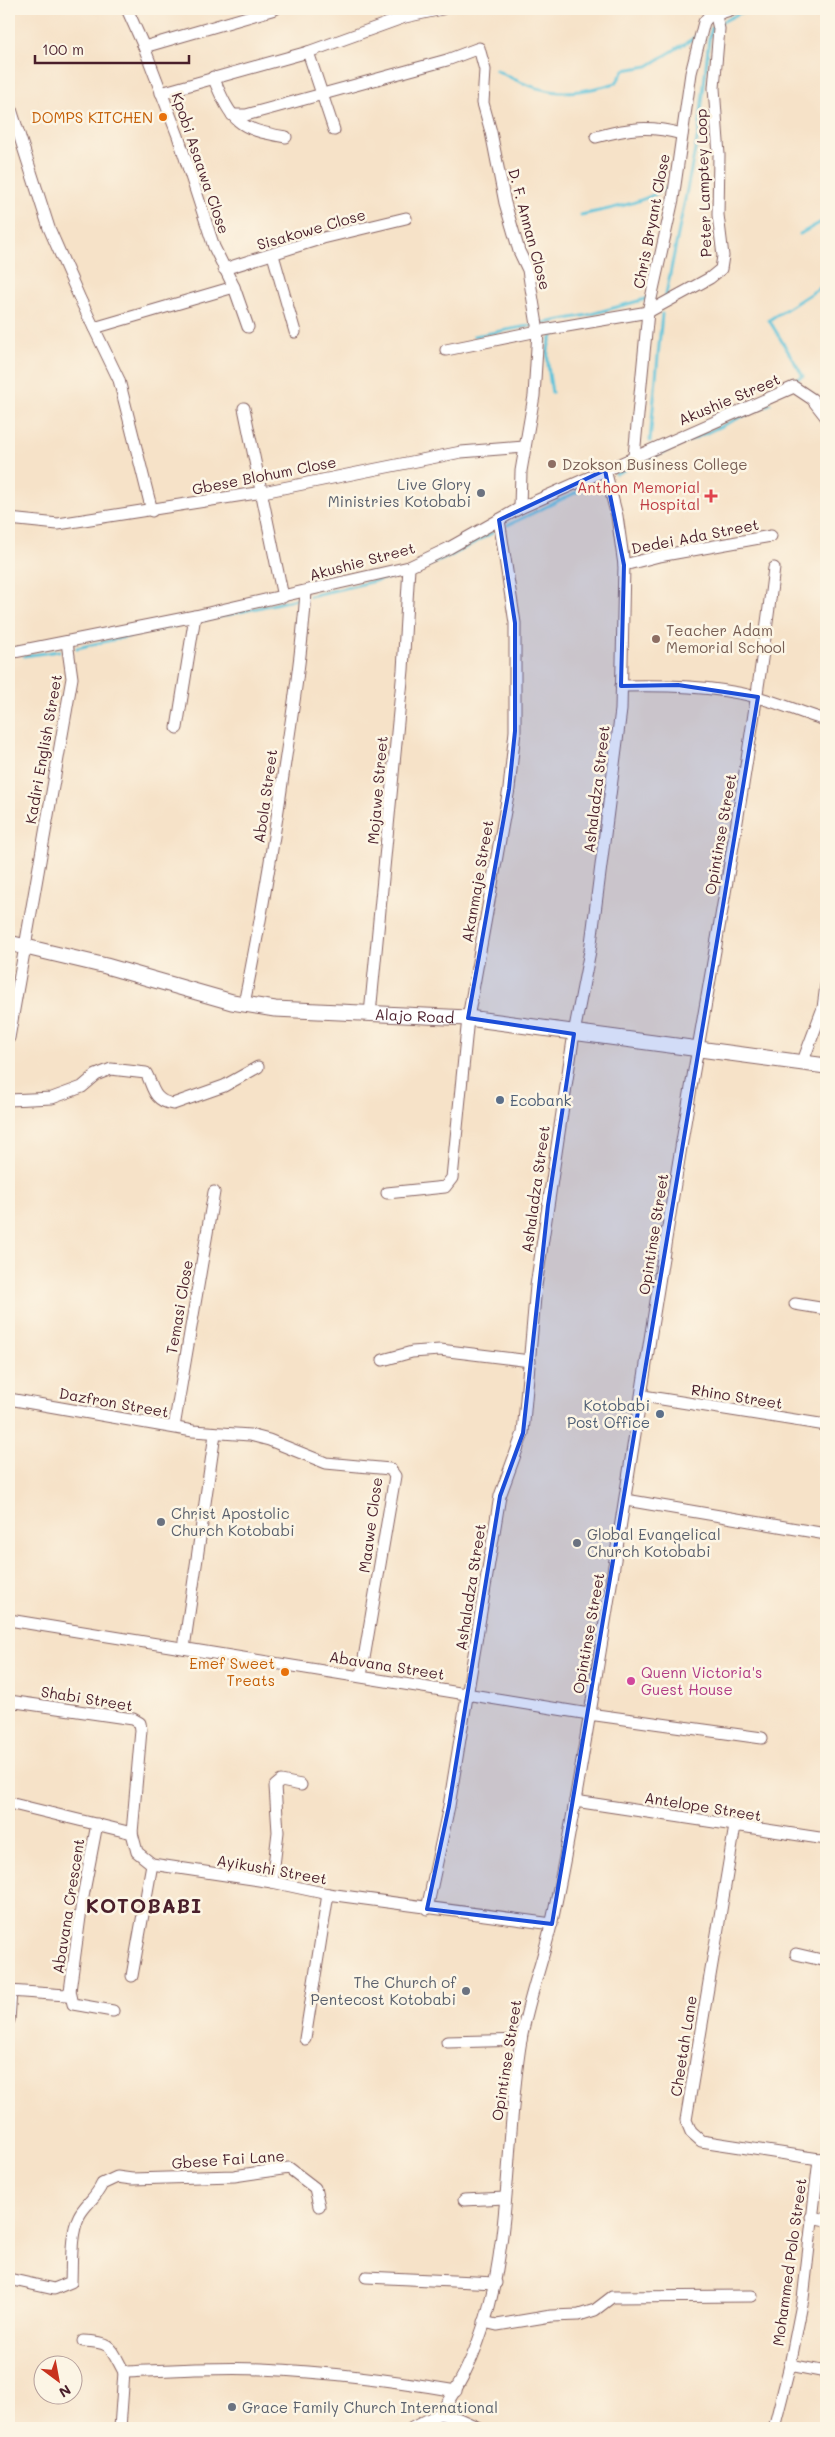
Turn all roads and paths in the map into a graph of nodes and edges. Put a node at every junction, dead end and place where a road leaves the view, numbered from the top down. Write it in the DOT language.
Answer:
graph roads {
  1 [pos="127,9"];
  2 [pos="275,9"];
  3 [pos="442,9"];
  4 [pos="731,9"];
  5 [pos="716,16"];
  6 [pos="144,47"];
  7 [pos="308,52"];
  8 [pos="213,77"];
  9 [pos="161,93"];
  10 [pos="322,93"];
  11 [pos="9,103"];
  12 [pos="232,115"];
  13 [pos="334,130"];
  14 [pos="682,134"];
  15 [pos="286,137"];
  16 [pos="596,137"];
  17 [pos="406,218"];
  18 [pos="273,255"];
  19 [pos="224,269"];
  20 [pos="234,287"];
  21 [pos="648,312"];
  22 [pos="248,326"];
  23 [pos="94,328"];
  24 [pos="538,331"];
  25 [pos="295,332"];
  26 [pos="446,350"];
  27 [pos="244,408"];
  28 [pos="826,417"];
  29 [pos="524,447"];
  30 [pos="634,456"];
  31 [pos="605,470"];
  32 [pos="263,492"];
  33 [pos="520,508"];
  34 [pos="152,510"];
  35 [pos="9,519"];
  36 [pos="499,520"];
  37 [pos="772,536"];
  38 [pos="624,565"];
  39 [pos="408,567"];
  40 [pos="774,568"];
  41 [pos="306,592"];
  42 [pos="283,597"];
  43 [pos="195,616"];
  44 [pos="68,642"];
  45 [pos="9,653"];
  46 [pos="621,686"];
  47 [pos="758,697"];
  48 [pos="826,720"];
  49 [pos="177,728"];
  50 [pos="16,944"];
  51 [pos="826,985"];
  52 [pos="244,1004"];
  53 [pos="825,1008"];
  54 [pos="370,1014"];
  55 [pos="468,1018"];
  56 [pos="574,1033"];
  57 [pos="9,1038"];
  58 [pos="700,1048"];
  59 [pos="803,1061"];
  60 [pos="826,1066"];
  61 [pos="258,1067"];
  62 [pos="9,1100"];
  63 [pos="214,1192"];
  64 [pos="387,1193"];
  65 [pos="795,1304"];
  66 [pos="826,1309"];
  67 [pos="382,1360"];
  68 [pos="530,1360"];
  69 [pos="643,1396"];
  70 [pos="9,1399"];
  71 [pos="826,1425"];
  72 [pos="174,1427"];
  73 [pos="215,1434"];
  74 [pos="626,1500"];
  75 [pos="826,1534"];
  76 [pos="9,1620"];
  77 [pos="184,1648"];
  78 [pos="361,1676"];
  79 [pos="468,1694"];
  80 [pos="9,1701"];
  81 [pos="589,1714"];
  82 [pos="762,1738"];
  83 [pos="301,1785"];
  84 [pos="575,1801"];
  85 [pos="9,1803"];
  86 [pos="97,1824"];
  87 [pos="735,1826"];
  88 [pos="132,1833"];
  89 [pos="826,1839"];
  90 [pos="152,1864"];
  91 [pos="272,1882"];
  92 [pos="328,1894"];
  93 [pos="427,1909"];
  94 [pos="552,1924"];
  95 [pos="796,1954"];
  96 [pos="826,1961"];
  97 [pos="132,1976"];
  98 [pos="10,1991"];
  99 [pos="70,1991"];
  100 [pos="113,2010"];
  101 [pos="9,2020"];
  102 [pos="305,2039"];
  103 [pos="521,2040"];
  104 [pos="447,2042"];
  105 [pos="823,2158"];
  106 [pos="505,2198"];
  107 [pos="464,2200"];
  108 [pos="319,2206"];
  109 [pos="811,2218"];
  110 [pos="826,2220"];
  111 [pos="366,2277"];
  112 [pos="9,2279"];
  113 [pos="496,2283"];
  114 [pos="752,2296"];
  115 [pos="484,2322"];
  116 [pos="83,2341"];
  117 [pos="790,2365"];
  118 [pos="124,2372"];
  119 [pos="826,2372"];
  120 [pos="456,2391"];
  121 [pos="439,2414"];
  122 [pos="120,2428"];
  123 [pos="412,2428"];
  124 [pos="479,2428"];
  125 [pos="774,2428"];
  1 -- 6 [label="street, Kpobi Asaawa Close"];
  2 -- 6 [label="street"];
  3 -- 7 [label="street"];
  4 -- 5 [label="street, Chris Bryant Close"];
  5 -- 14 [label="street, Chris Bryant Close"];
  5 -- 21 [label="street, Peter Lamptey Loop"];
  6 -- 9 [label="street, Kpobi Asaawa Close"];
  7 -- 8 [label="street"];
  7 -- 10 [label="street"];
  8 -- 9 [label="street"];
  8 -- 12 [label="street"];
  9 -- 19 [label="street, Kpobi Asaawa Close"];
  10 -- 12 [label="street"];
  10 -- 13 [label="street"];
  10 -- 24 [label="street, D. F. Annan Close"];
  11 -- 23 [label="street"];
  12 -- 15 [label="street"];
  14 -- 16 [label="street"];
  14 -- 21 [label="street, Chris Bryant Close"];
  17 -- 18 [label="street, Sisakowe Close"];
  18 -- 19 [label="street, Sisakowe Close"];
  18 -- 25 [label="street"];
  19 -- 20 [label="street, Kpobi Asaawa Close"];
  20 -- 22 [label="street, Kpobi Asaawa Close"];
  20 -- 23 [label="street"];
  21 -- 24 [label="street, Peter Lamptey Loop"];
  21 -- 30 [label="street, Chris Bryant Close"];
  23 -- 34 [label="street"];
  24 -- 26 [label="street, Peter Lamptey Loop"];
  24 -- 29 [label="street, D. F. Annan Close"];
  27 -- 32 [label="street"];
  28 -- 30 [label="street, Akushie Street"];
  29 -- 32 [label="street, Gbese Blohum Close"];
  29 -- 33 [label="street, D. F. Annan Close"];
  30 -- 31 [label="street, Akushie Street"];
  31 -- 33 [label="street, Akushie Street"];
  31 -- 38 [label="street, Ashaladza Street"];
  32 -- 34 [label="street, Gbese Blohum Close"];
  32 -- 42 [label="street"];
  33 -- 36 [label="street, Akushie Street"];
  34 -- 35 [label="street, Gbese Blohum Close"];
  36 -- 39 [label="street, Akushie Street"];
  36 -- 55 [label="street, Akanmaje Street"];
  37 -- 38 [label="street, Dedei Ada Street"];
  38 -- 46 [label="street, Ashaladza Street"];
  39 -- 41 [label="street, Akushie Street"];
  39 -- 54 [label="street, Mojawe Street"];
  40 -- 47 [label="street"];
  41 -- 42 [label="street, Akushie Street"];
  41 -- 52 [label="street, Abola Street"];
  42 -- 43 [label="street, Akushie Street"];
  43 -- 44 [label="street, Akushie Street"];
  43 -- 49 [label="street"];
  44 -- 45 [label="street, Akushie Street"];
  44 -- 50 [label="street, Kadiri English Street"];
  46 -- 47 [label="street"];
  46 -- 56 [label="street, Ashaladza Street"];
  47 -- 48 [label="street"];
  47 -- 58 [label="street, Opintinse Street"];
  50 -- 52 [label="street, Alajo Road"];
  50 -- 57 [label="street, Kadiri English Street"];
  51 -- 53 [label="street"];
  52 -- 54 [label="street, Alajo Road"];
  53 -- 59 [label="street"];
  54 -- 55 [label="street, Alajo Road"];
  55 -- 56 [label="street, Alajo Road"];
  55 -- 64 [label="street, Akanmaje Street"];
  56 -- 58 [label="street, Alajo Road"];
  56 -- 68 [label="street, Ashaladza Street"];
  58 -- 59 [label="street, Alajo Road"];
  58 -- 69 [label="street, Opintinse Street"];
  59 -- 60 [label="street, Alajo Road"];
  61 -- 62 [label="street"];
  63 -- 72 [label="street, Temasi Close"];
  65 -- 66 [label="street"];
  67 -- 68 [label="street"];
  68 -- 79 [label="street, Ashaladza Street"];
  69 -- 71 [label="street, Rhino Street"];
  69 -- 74 [label="street, Opintinse Street"];
  70 -- 72 [label="street, Dazfron Street"];
  72 -- 73 [label="street, Dazfron Street"];
  73 -- 77 [label="street"];
  73 -- 78 [label="street, Maawe Close"];
  74 -- 75 [label="street"];
  74 -- 81 [label="street, Opintinse Street"];
  76 -- 77 [label="street, Abavana Street"];
  77 -- 78 [label="street, Abavana Street"];
  78 -- 79 [label="street, Abavana Street"];
  79 -- 81 [label="street, Abavana Street"];
  79 -- 93 [label="street, Ashaladza Street"];
  80 -- 88 [label="street, Shabi Street"];
  81 -- 82 [label="street, Abavana Street"];
  81 -- 84 [label="street, Opintinse Street"];
  83 -- 91 [label="street"];
  84 -- 87 [label="street, Antelope Street"];
  84 -- 94 [label="street, Opintinse Street"];
  85 -- 86 [label="street"];
  86 -- 88 [label="street"];
  86 -- 99 [label="street, Abavana Crescent"];
  87 -- 89 [label="street, Antelope Street"];
  87 -- 105 [label="street, Cheetah Lane"];
  88 -- 90 [label="street"];
  90 -- 91 [label="street, Ayikushi Street"];
  90 -- 97 [label="street"];
  91 -- 92 [label="street, Ayikushi Street"];
  92 -- 93 [label="street, Ayikushi Street"];
  92 -- 102 [label="street"];
  93 -- 94 [label="street, Ayikushi Street"];
  94 -- 103 [label="street, Opintinse Street"];
  95 -- 96 [label="street"];
  98 -- 99 [label="street, Abavana Crescent"];
  98 -- 101 [label="street"];
  99 -- 100 [label="street"];
  103 -- 104 [label="street"];
  103 -- 106 [label="street, Opintinse Street"];
  105 -- 109 [label="street, Mohammed Polo Street"];
  106 -- 107 [label="street"];
  106 -- 113 [label="street, Opintinse Street"];
  108 -- 112 [label="street, Gbese Fai Lane"];
  109 -- 110 [label="street"];
  109 -- 117 [label="street, Mohammed Polo Street"];
  111 -- 113 [label="street"];
  113 -- 115 [label="street, Opintinse Street"];
  114 -- 115 [label="street"];
  115 -- 120 [label="street, Opintinse Street"];
  116 -- 118 [label="street"];
  117 -- 119 [label="street"];
  117 -- 125 [label="street, Mohammed Polo Street"];
  118 -- 120 [label="street"];
  118 -- 122 [label="street"];
  120 -- 121 [label="street, Opintinse Street"];
  121 -- 123 [label="street"];
  121 -- 124 [label="street"];
}
